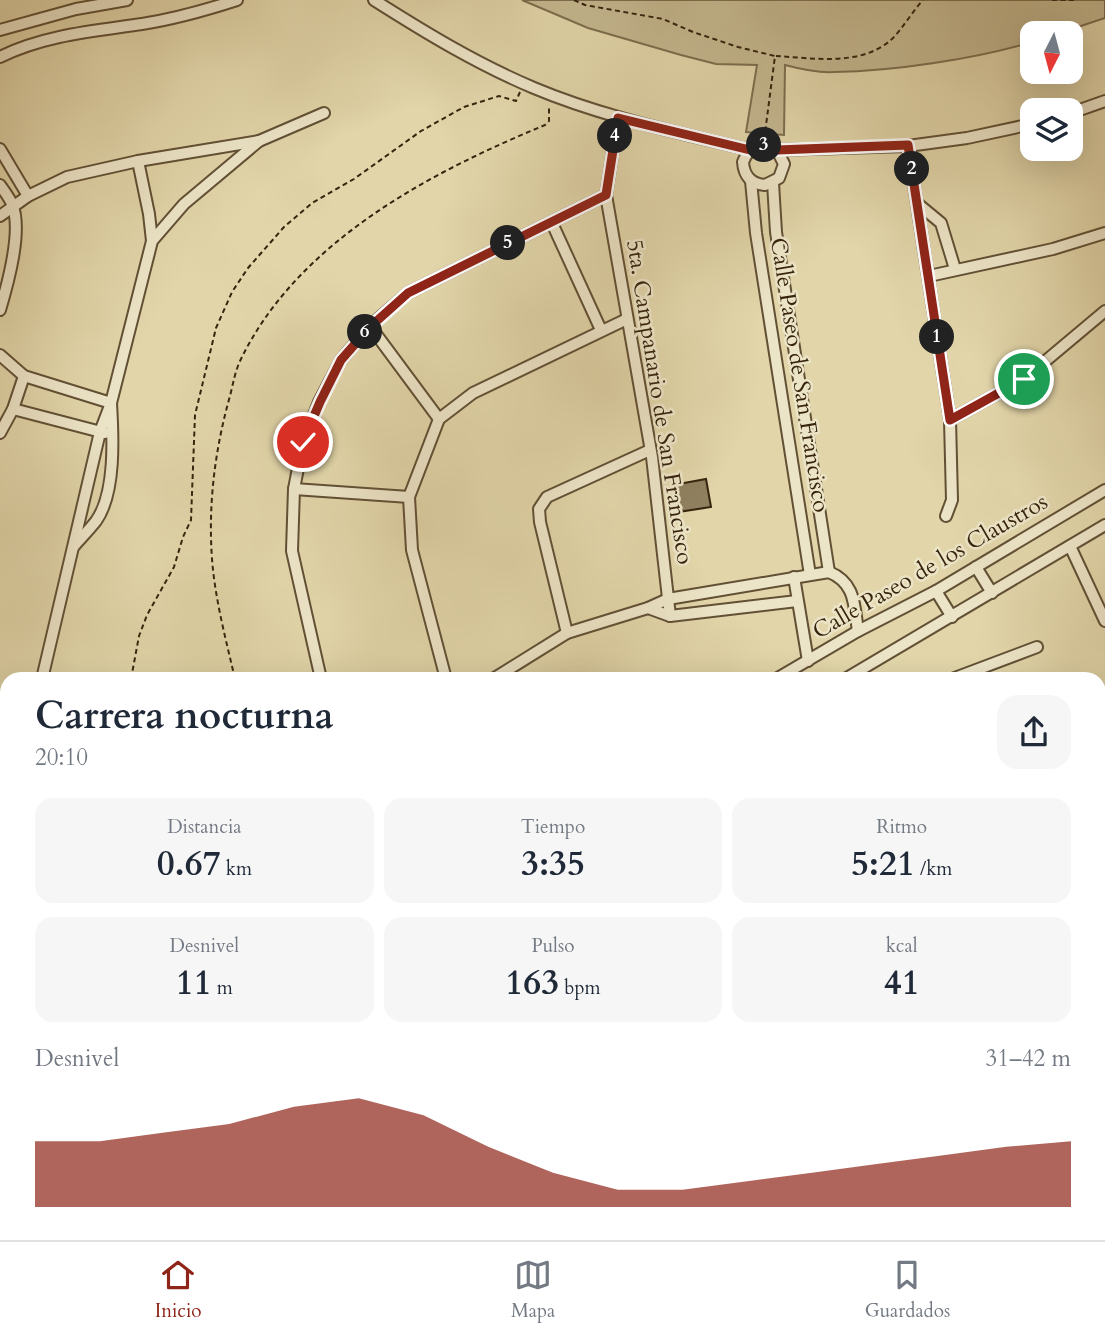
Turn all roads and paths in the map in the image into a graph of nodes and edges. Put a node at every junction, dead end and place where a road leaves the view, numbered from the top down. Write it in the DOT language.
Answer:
graph roads {
  1 [pos="127,0"];
  2 [pos="237,0"];
  3 [pos="374,0"];
  4 [pos="574,0"];
  5 [pos="923,0"];
  6 [pos="1052,0"];
  7 [pos="1075,0"];
  8 [pos="0,30"];
  9 [pos="775,56"];
  10 [pos="0,57"];
  11 [pos="520,92"];
  12 [pos="542,101"];
  13 [pos="1105,101"];
  14 [pos="1083,109"];
  15 [pos="324,113"];
  16 [pos="618,118"];
  17 [pos="1020,127"];
  18 [pos="259,141"];
  19 [pos="764,145"];
  20 [pos="908,145"];
  21 [pos="0,149"];
  22 [pos="750,150"];
  23 [pos="777,150"];
  24 [pos="138,161"];
  25 [pos="751,181"];
  26 [pos="773,183"];
  27 [pos="0,185"];
  28 [pos="606,195"];
  29 [pos="28,196"];
  30 [pos="918,204"];
  31 [pos="13,206"];
  32 [pos="0,216"];
  33 [pos="552,223"];
  34 [pos="1105,233"];
  35 [pos="152,241"];
  36 [pos="955,269"];
  37 [pos="929,276"];
  38 [pos="0,310"];
  39 [pos="1105,311"];
  40 [pos="628,319"];
  41 [pos="370,327"];
  42 [pos="601,330"];
  43 [pos="0,355"];
  44 [pos="24,376"];
  45 [pos="800,383"];
  46 [pos="780,385"];
  47 [pos="111,402"];
  48 [pos="13,408"];
  49 [pos="439,419"];
  50 [pos="950,420"];
  51 [pos="100,432"];
  52 [pos="0,433"];
  53 [pos="113,434"];
  54 [pos="650,450"];
  55 [pos="294,489"];
  56 [pos="1105,490"];
  57 [pos="410,497"];
  58 [pos="946,516"];
  59 [pos="1105,525"];
  60 [pos="1070,547"];
  61 [pos="72,548"];
  62 [pos="976,567"];
  63 [pos="829,572"];
  64 [pos="810,575"];
  65 [pos="794,578"];
  66 [pos="936,592"];
  67 [pos="992,593"];
  68 [pos="668,600"];
  69 [pos="797,601"];
  70 [pos="648,608"];
  71 [pos="670,616"];
  72 [pos="952,617"];
  73 [pos="1105,620"];
  74 [pos="858,631"];
  75 [pos="568,633"];
  76 [pos="1037,647"];
  77 [pos="808,661"];
  78 [pos="44,672"];
  79 [pos="133,672"];
  80 [pos="234,672"];
  81 [pos="319,672"];
  82 [pos="444,672"];
  83 [pos="504,672"];
  84 [pos="788,672"];
  85 [pos="857,672"];
  86 [pos="971,672"];
  1 -- 8 [label="street"];
  2 -- 10 [label="street"];
  3 -- 16 [label="street"];
  4 -- 9 [label="path"];
  5 -- 9 [label="path"];
  6 -- 7 [label="path"];
  9 -- 19 [label="path"];
  11 -- 79 [label="path"];
  12 -- 80 [label="path"];
  13 -- 14 [label="street"];
  15 -- 18 [label="street"];
  16 -- 22 [label="street"];
  16 -- 28 [label="street, 5ta. Campanario de San Francisco"];
  17 -- 20 [label="street"];
  18 -- 24 [label="street"];
  18 -- 35 [label="street"];
  19 -- 22 [label="street"];
  19 -- 23 [label="street"];
  20 -- 23 [label="street"];
  20 -- 30 [label="street"];
  21 -- 29 [label="street"];
  22 -- 25 [label="street"];
  23 -- 26 [label="street"];
  24 -- 29 [label="street"];
  24 -- 35 [label="street"];
  25 -- 26 [label="street"];
  25 -- 46 [label="street, Calle Paseo de San Francisco"];
  26 -- 45 [label="street, Calle Paseo de San Francisco"];
  27 -- 31 [label="street"];
  28 -- 33 [label="street"];
  28 -- 40 [label="street, 5ta. Campanario de San Francisco"];
  29 -- 31 [label="street"];
  30 -- 36 [label="street"];
  30 -- 37 [label="street"];
  31 -- 32 [label="street"];
  31 -- 38 [label="street"];
  33 -- 41 [label="street"];
  33 -- 42 [label="street"];
  34 -- 36 [label="street"];
  35 -- 47 [label="street"];
  36 -- 37 [label="street"];
  37 -- 50 [label="street"];
  39 -- 50 [label="street"];
  40 -- 42 [label="street"];
  40 -- 54 [label="street, 5ta. Campanario de San Francisco"];
  41 -- 49 [label="street"];
  41 -- 55 [label="street"];
  42 -- 49 [label="street"];
  43 -- 44 [label="street"];
  44 -- 47 [label="street"];
  44 -- 48 [label="street"];
  45 -- 46 [label="street"];
  45 -- 63 [label="street, Calle Paseo de San Francisco"];
  46 -- 64 [label="street, Calle Paseo de San Francisco"];
  47 -- 51 [label="street"];
  47 -- 53 [label="street"];
  48 -- 51 [label="street"];
  48 -- 52 [label="street"];
  49 -- 57 [label="street"];
  50 -- 58 [label="street"];
  51 -- 53 [label="street"];
  51 -- 61 [label="street"];
  53 -- 61 [label="street"];
  54 -- 68 [label="street, 5ta. Campanario de San Francisco"];
  54 -- 75 [label="street"];
  55 -- 57 [label="street"];
  55 -- 81 [label="street"];
  56 -- 62 [label="street, Calle Paseo de los Claustros"];
  57 -- 82 [label="street"];
  59 -- 60 [label="street"];
  60 -- 67 [label="street"];
  60 -- 73 [label="street"];
  61 -- 78 [label="street"];
  62 -- 66 [label="street, Calle Paseo de los Claustros"];
  62 -- 67 [label="street"];
  63 -- 64 [label="street"];
  63 -- 74 [label="street"];
  64 -- 65 [label="street"];
  65 -- 68 [label="street"];
  65 -- 69 [label="street"];
  66 -- 72 [label="street"];
  66 -- 74 [label="street, Calle Paseo de los Claustros"];
  67 -- 72 [label="street"];
  68 -- 70 [label="street"];
  68 -- 71 [label="street, 5ta. Campanario de San Francisco"];
  69 -- 71 [label="street"];
  69 -- 77 [label="street"];
  70 -- 71 [label="street"];
  70 -- 75 [label="street"];
  72 -- 85 [label="street"];
  74 -- 77 [label="street, Calle Paseo de los Claustros"];
  75 -- 83 [label="street"];
  76 -- 86 [label="street"];
  77 -- 84 [label="street, Calle Paseo de los Claustros"];
}
